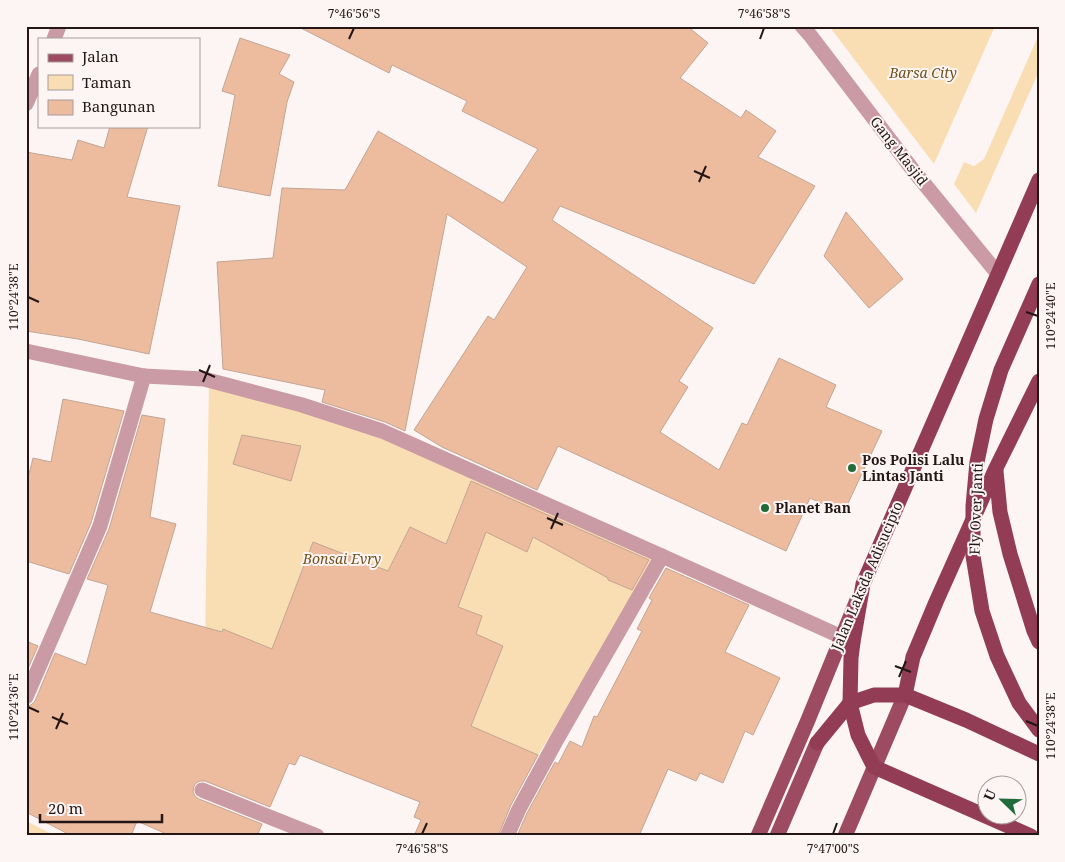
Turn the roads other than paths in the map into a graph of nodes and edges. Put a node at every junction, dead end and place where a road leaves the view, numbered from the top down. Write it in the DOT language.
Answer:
graph roads {
  1 [pos="59,26"];
  2 [pos="802,26"];
  3 [pos="54,38"];
  4 [pos="38,76"];
  5 [pos="26,104"];
  6 [pos="1039,180"];
  7 [pos="998,274"];
  8 [pos="1039,284"];
  9 [pos="26,351"];
  10 [pos="144,376"];
  11 [pos="1039,381"];
  12 [pos="995,470"];
  13 [pos="662,556"];
  14 [pos="847,640"];
  15 [pos="1039,642"];
  16 [pos="905,695"];
  17 [pos="26,697"];
  18 [pos="850,703"];
  19 [pos="1039,730"];
  20 [pos="817,743"];
  21 [pos="1039,754"];
  22 [pos="874,767"];
  23 [pos="202,790"];
  24 [pos="317,836"];
  25 [pos="507,836"];
  26 [pos="758,836"];
  27 [pos="777,836"];
  28 [pos="845,836"];
  29 [pos="1031,836"];
  1 -- 3 [label="street"];
  2 -- 7 [label="street, Gang Masjid"];
  4 -- 5 [label="street"];
  6 -- 7 [label="highway, Jalan Laksda Adisucipto"];
  7 -- 14 [label="highway, Jalan Laksda Adisucipto"];
  8 -- 19 [label="highway, Fly Over Janti, bridge"];
  9 -- 10 [label="street"];
  10 -- 13 [label="street"];
  10 -- 17 [label="street"];
  11 -- 12 [label="highway"];
  12 -- 15 [label="highway"];
  12 -- 16 [label="highway"];
  13 -- 14 [label="street"];
  13 -- 25 [label="street"];
  14 -- 18 [label="highway, Jalan Laksda Adisucipto"];
  14 -- 26 [label="main road, Jalan Laksda Adisucipto"];
  16 -- 18 [label="highway"];
  16 -- 21 [label="highway"];
  16 -- 22 [label="main road"];
  18 -- 20 [label="highway"];
  18 -- 22 [label="highway, Jalan Laksda Adisucipto"];
  20 -- 27 [label="main road"];
  22 -- 28 [label="main road"];
  22 -- 29 [label="highway"];
  23 -- 24 [label="street"];
}
